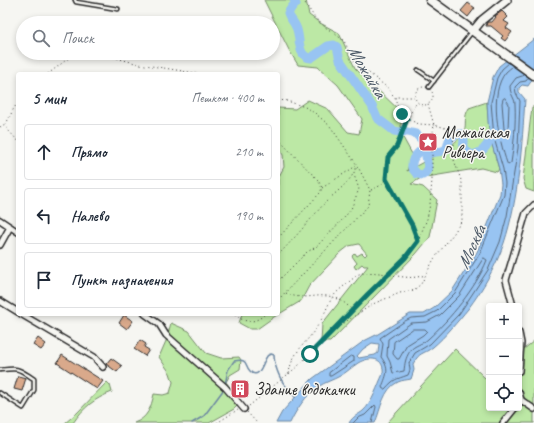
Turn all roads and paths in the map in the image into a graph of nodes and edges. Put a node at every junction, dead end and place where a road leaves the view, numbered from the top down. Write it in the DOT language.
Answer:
graph roads {
  1 [pos="75,0"];
  2 [pos="303,0"];
  3 [pos="430,0"];
  4 [pos="507,0"];
  5 [pos="118,9"];
  6 [pos="473,31"];
  7 [pos="66,60"];
  8 [pos="124,60"];
  9 [pos="418,70"];
  10 [pos="51,72"];
  11 [pos="189,72"];
  12 [pos="534,76"];
  13 [pos="434,81"];
  14 [pos="429,88"];
  15 [pos="395,97"];
  16 [pos="414,97"];
  17 [pos="280,100"];
  18 [pos="417,102"];
  19 [pos="428,104"];
  20 [pos="16,106"];
  21 [pos="407,119"];
  22 [pos="6,124"];
  23 [pos="434,125"];
  24 [pos="0,127"];
  25 [pos="16,139"];
  26 [pos="280,141"];
  27 [pos="357,165"];
  28 [pos="354,175"];
  29 [pos="386,179"];
  30 [pos="322,188"];
  31 [pos="370,190"];
  32 [pos="534,205"];
  33 [pos="0,220"];
  34 [pos="10,227"];
  35 [pos="16,231"];
  36 [pos="280,236"];
  37 [pos="418,241"];
  38 [pos="0,245"];
  39 [pos="280,253"];
  40 [pos="389,274"];
  41 [pos="425,275"];
  42 [pos="280,279"];
  43 [pos="286,293"];
  44 [pos="333,297"];
  45 [pos="280,298"];
  46 [pos="0,301"];
  47 [pos="512,303"];
  48 [pos="352,310"];
  49 [pos="16,311"];
  50 [pos="24,316"];
  51 [pos="148,316"];
  52 [pos="238,316"];
  53 [pos="263,316"];
  54 [pos="334,330"];
  55 [pos="102,367"];
  56 [pos="0,370"];
  57 [pos="288,374"];
  58 [pos="0,393"];
  59 [pos="522,403"];
  60 [pos="244,409"];
  61 [pos="534,409"];
  62 [pos="512,411"];
  63 [pos="217,423"];
  64 [pos="257,423"];
  65 [pos="502,423"];
  1 -- 5 [label="lane"];
  2 -- 15 [label="path"];
  3 -- 6 [label="main road"];
  4 -- 6 [label="street"];
  6 -- 12 [label="main road"];
  6 -- 13 [label="lane"];
  7 -- 10 [label="path"];
  8 -- 11 [label="path"];
  9 -- 13 [label="lane"];
  13 -- 14 [label="lane"];
  14 -- 16 [label="path"];
  14 -- 19 [label="path"];
  15 -- 16 [label="path"];
  15 -- 21 [label="path"];
  16 -- 18 [label="path"];
  17 -- 27 [label="path"];
  18 -- 19 [label="path"];
  18 -- 21 [label="path"];
  19 -- 23 [label="path"];
  20 -- 22 [label="path"];
  21 -- 23 [label="path"];
  21 -- 29 [label="path"];
  22 -- 24 [label="path"];
  22 -- 25 [label="path"];
  23 -- 37 [label="path"];
  23 -- 41 [label="path"];
  26 -- 30 [label="path"];
  27 -- 28 [label="path"];
  27 -- 30 [label="path"];
  27 -- 31 [label="path"];
  28 -- 39 [label="path"];
  28 -- 42 [label="path"];
  29 -- 31 [label="path"];
  29 -- 37 [label="path"];
  30 -- 36 [label="path"];
  31 -- 43 [label="path"];
  32 -- 47 [label="street"];
  33 -- 34 [label="street"];
  34 -- 35 [label="street"];
  34 -- 38 [label="street"];
  37 -- 40 [label="path"];
  40 -- 41 [label="path"];
  40 -- 44 [label="path"];
  40 -- 48 [label="path"];
  41 -- 54 [label="path"];
  43 -- 44 [label="path"];
  43 -- 45 [label="path"];
  44 -- 48 [label="path"];
  44 -- 57 [label="path"];
  46 -- 49 [label="street"];
  48 -- 54 [label="path"];
  50 -- 55 [label="street"];
  51 -- 60 [label="street"];
  52 -- 53 [label="path"];
  54 -- 57 [label="path"];
  56 -- 58 [label="lane"];
  57 -- 60 [label="path"];
  59 -- 61 [label="street"];
  60 -- 63 [label="path"];
  60 -- 64 [label="path"];
  62 -- 65 [label="street"];
}
